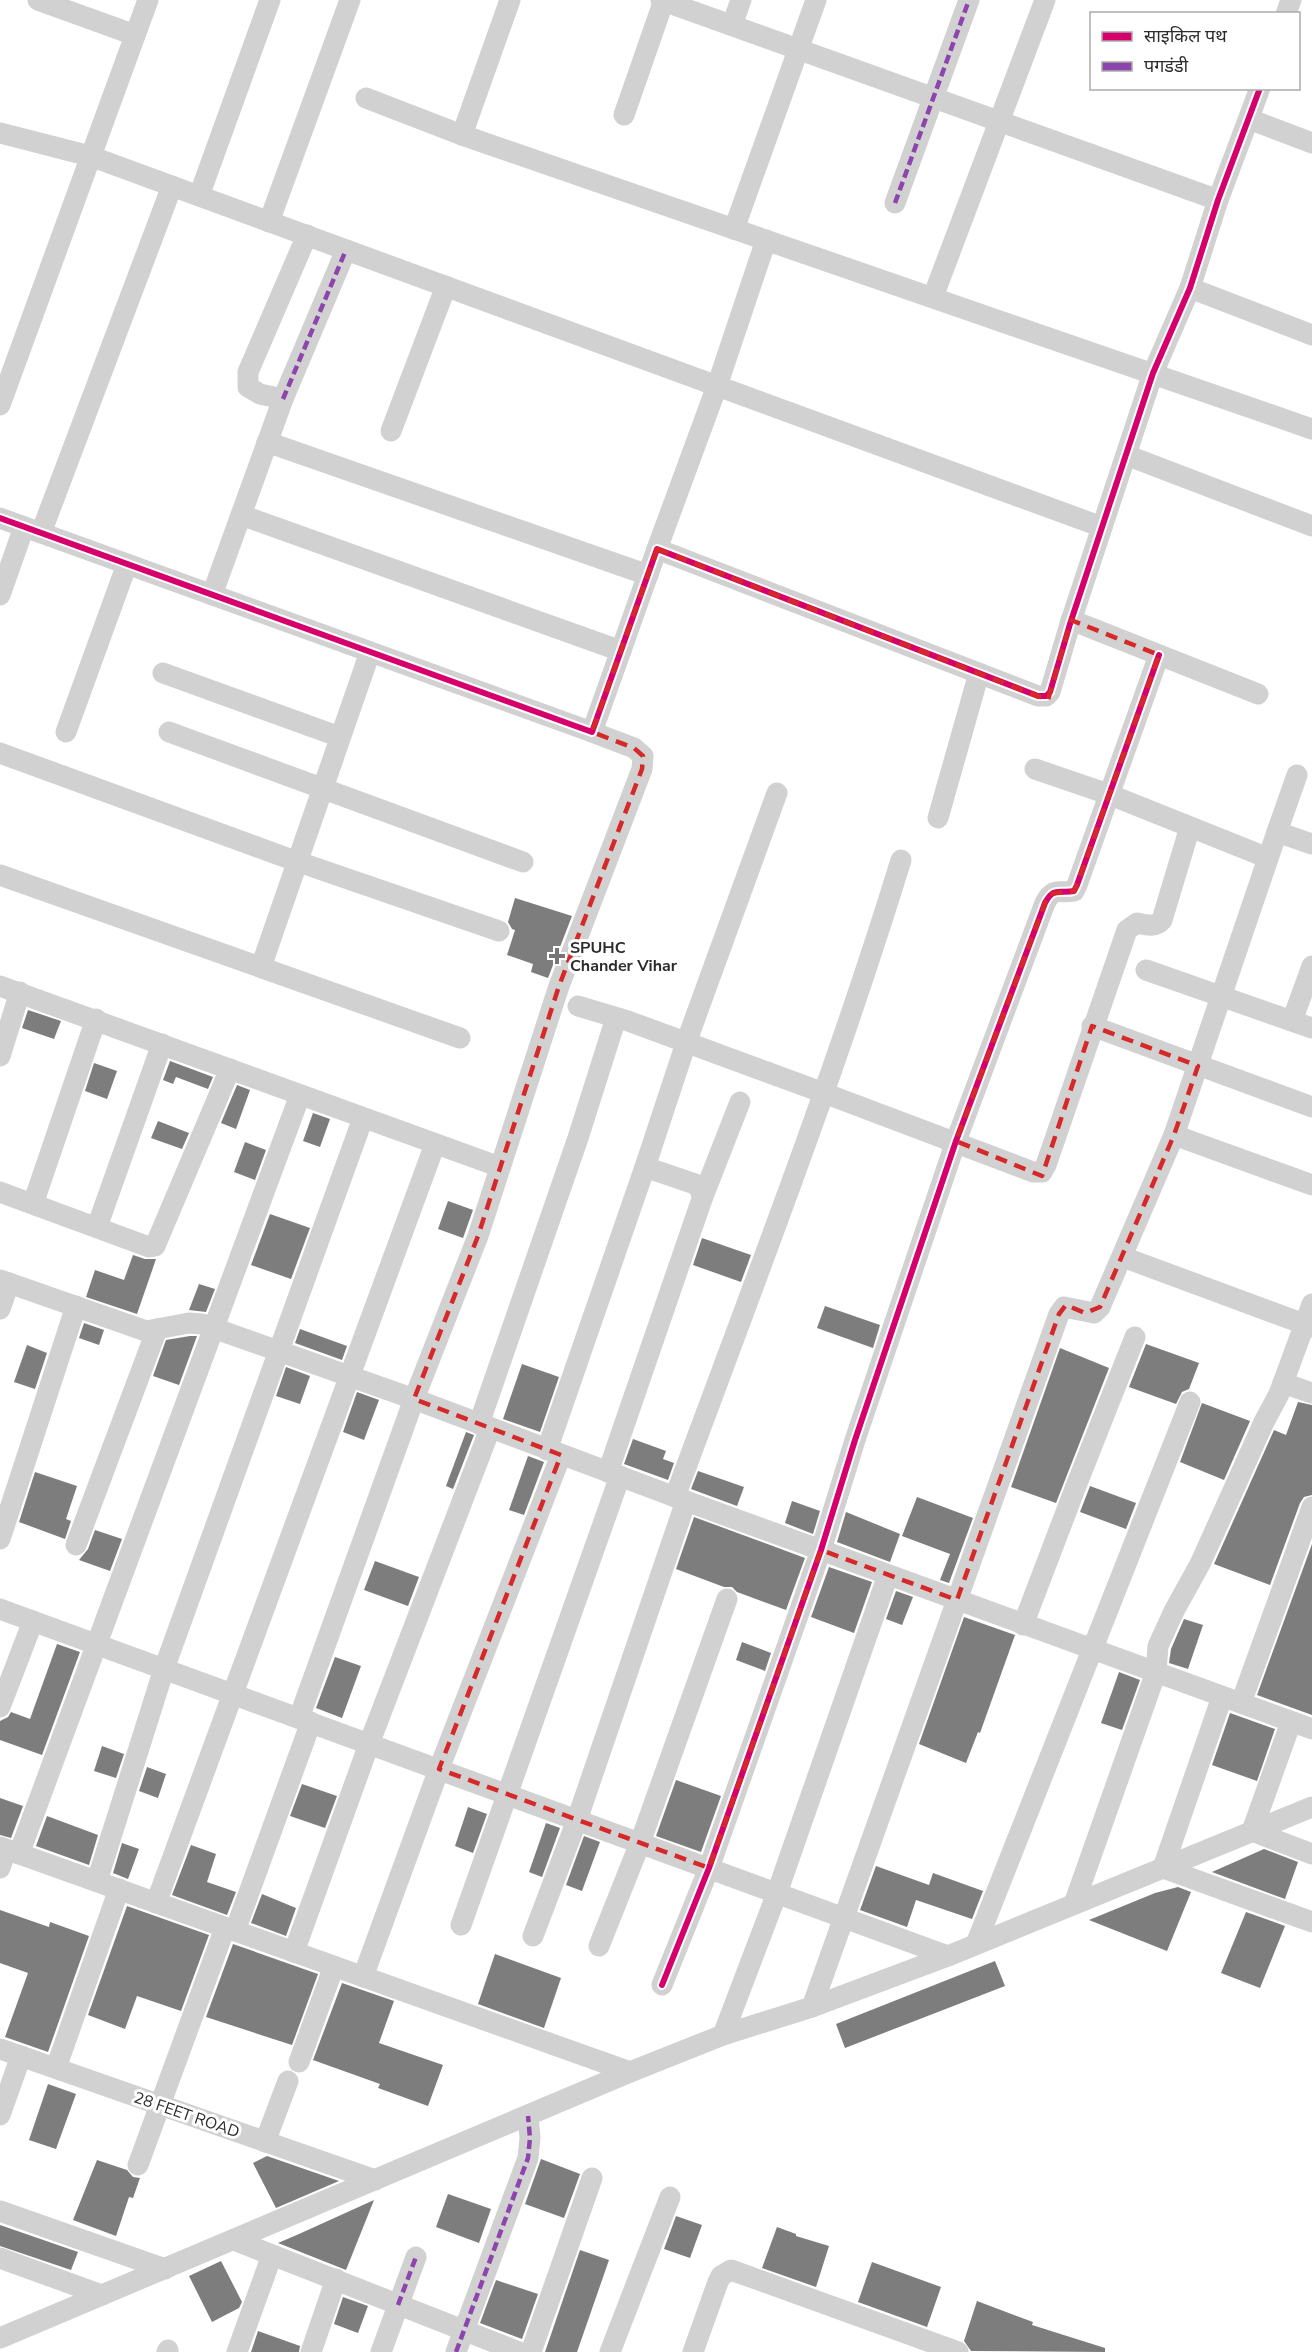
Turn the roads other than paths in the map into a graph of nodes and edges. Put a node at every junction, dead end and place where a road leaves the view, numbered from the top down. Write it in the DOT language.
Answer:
graph roads {
  1 [pos="38,0"];
  2 [pos="148,0"];
  3 [pos="270,0"];
  4 [pos="350,0"];
  5 [pos="510,0"];
  6 [pos="663,0"];
  7 [pos="741,0"];
  8 [pos="816,0"];
  9 [pos="969,0"];
  10 [pos="1044,0"];
  11 [pos="732,25"];
  12 [pos="135,34"];
  13 [pos="799,49"];
  14 [pos="1259,90"];
  15 [pos="366,98"];
  16 [pos="935,98"];
  17 [pos="624,115"];
  18 [pos="1249,119"];
  19 [pos="999,121"];
  20 [pos="0,133"];
  21 [pos="462,135"];
  22 [pos="1312,143"];
  23 [pos="90,156"];
  24 [pos="172,186"];
  25 [pos="199,196"];
  26 [pos="1218,200"];
  27 [pos="895,203"];
  28 [pos="269,222"];
  29 [pos="734,229"];
  30 [pos="307,235"];
  31 [pos="766,240"];
  32 [pos="346,250"];
  33 [pos="446,286"];
  34 [pos="1190,288"];
  35 [pos="933,297"];
  36 [pos="1312,335"];
  37 [pos="1153,373"];
  38 [pos="717,386"];
  39 [pos="283,399"];
  40 [pos="0,405"];
  41 [pos="1312,429"];
  42 [pos="391,431"];
  43 [pos="267,442"];
  44 [pos="1126,455"];
  45 [pos="241,515"];
  46 [pos="0,518"];
  47 [pos="1102,526"];
  48 [pos="1312,526"];
  49 [pos="33,530"];
  50 [pos="657,549"];
  51 [pos="127,564"];
  52 [pos="648,575"];
  53 [pos="0,595"];
  54 [pos="212,595"];
  55 [pos="1071,620"];
  56 [pos="621,651"];
  57 [pos="370,652"];
  58 [pos="1159,655"];
  59 [pos="979,673"];
  60 [pos="163,674"];
  61 [pos="1258,694"];
  62 [pos="66,732"];
  63 [pos="169,732"];
  64 [pos="592,732"];
  65 [pos="340,737"];
  66 [pos="0,753"];
  67 [pos="1035,769"];
  68 [pos="1297,775"];
  69 [pos="323,788"];
  70 [pos="777,793"];
  71 [pos="1108,794"];
  72 [pos="938,818"];
  73 [pos="1190,827"];
  74 [pos="1278,832"];
  75 [pos="1312,844"];
  76 [pos="1268,858"];
  77 [pos="901,860"];
  78 [pos="297,862"];
  79 [pos="523,862"];
  80 [pos="0,874"];
  81 [pos="499,931"];
  82 [pos="1312,966"];
  83 [pos="261,967"];
  84 [pos="1146,970"];
  85 [pos="10,989"];
  86 [pos="1221,997"];
  87 [pos="578,1006"];
  88 [pos="616,1018"];
  89 [pos="96,1019"];
  90 [pos="1292,1021"];
  91 [pos="1092,1026"];
  92 [pos="1312,1028"];
  93 [pos="460,1038"];
  94 [pos="686,1043"];
  95 [pos="162,1044"];
  96 [pos="0,1056"];
  97 [pos="1198,1066"];
  98 [pos="230,1069"];
  99 [pos="824,1093"];
  100 [pos="300,1095"];
  101 [pos="741,1102"];
  102 [pos="1312,1107"];
  103 [pos="363,1118"];
  104 [pos="1174,1135"];
  105 [pos="956,1141"];
  106 [pos="435,1144"];
  107 [pos="500,1167"];
  108 [pos="645,1167"];
  109 [pos="1312,1185"];
  110 [pos="0,1192"];
  111 [pos="702,1199"];
  112 [pos="33,1204"];
  113 [pos="97,1227"];
  114 [pos="1123,1257"];
  115 [pos="4,1281"];
  116 [pos="1312,1304"];
  117 [pos="76,1306"];
  118 [pos="0,1309"];
  119 [pos="1308,1325"];
  120 [pos="157,1329"];
  121 [pos="215,1329"];
  122 [pos="1135,1337"];
  123 [pos="280,1352"];
  124 [pos="350,1377"];
  125 [pos="1283,1383"];
  126 [pos="1312,1393"];
  127 [pos="414,1399"];
  128 [pos="1190,1402"];
  129 [pos="485,1426"];
  130 [pos="554,1452"];
  131 [pos="614,1474"];
  132 [pos="681,1499"];
  133 [pos="1312,1507"];
  134 [pos="0,1539"];
  135 [pos="76,1545"];
  136 [pos="821,1550"];
  137 [pos="888,1575"];
  138 [pos="727,1599"];
  139 [pos="957,1600"];
  140 [pos="0,1609"];
  141 [pos="33,1621"];
  142 [pos="1023,1625"];
  143 [pos="98,1644"];
  144 [pos="1092,1649"];
  145 [pos="164,1668"];
  146 [pos="1156,1672"];
  147 [pos="233,1694"];
  148 [pos="1232,1700"];
  149 [pos="0,1707"];
  150 [pos="305,1720"];
  151 [pos="1291,1722"];
  152 [pos="1312,1729"];
  153 [pos="369,1744"];
  154 [pos="439,1770"];
  155 [pos="507,1794"];
  156 [pos="1312,1807"];
  157 [pos="577,1820"];
  158 [pos="1252,1831"];
  159 [pos="640,1843"];
  160 [pos="1312,1854"];
  161 [pos="6,1855"];
  162 [pos="709,1868"];
  163 [pos="1163,1868"];
  164 [pos="97,1881"];
  165 [pos="119,1889"];
  166 [pos="777,1893"];
  167 [pos="156,1903"];
  168 [pos="1074,1904"];
  169 [pos="843,1917"];
  170 [pos="1312,1922"];
  171 [pos="461,1925"];
  172 [pos="230,1929"];
  173 [pos="533,1936"];
  174 [pos="976,1944"];
  175 [pos="599,1946"];
  176 [pos="294,1952"];
  177 [pos="948,1956"];
  178 [pos="334,1966"];
  179 [pos="363,1977"];
  180 [pos="662,1985"];
  181 [pos="812,2007"];
  182 [pos="723,2035"];
  183 [pos="0,2049"];
  184 [pos="21,2056"];
  185 [pos="299,2062"];
  186 [pos="56,2068"];
  187 [pos="630,2072"];
  188 [pos="288,2081"];
  189 [pos="159,2104"];
  190 [pos="0,2115"];
  191 [pos="528,2116"];
  192 [pos="265,2142"];
  193 [pos="138,2165"];
  194 [pos="592,2178"];
  195 [pos="375,2180"];
  196 [pos="670,2197"];
  197 [pos="0,2211"];
  198 [pos="234,2240"];
  199 [pos="272,2255"];
  200 [pos="416,2257"];
  201 [pos="0,2258"];
  202 [pos="165,2269"];
  203 [pos="336,2279"];
  204 [pos="102,2295"];
  205 [pos="398,2305"];
  206 [pos="464,2329"];
  207 [pos="0,2338"];
  208 [pos="237,2352"];
  209 [pos="311,2352"];
  210 [pos="381,2352"];
  211 [pos="456,2352"];
  212 [pos="519,2352"];
  213 [pos="531,2352"];
  214 [pos="610,2352"];
  215 [pos="693,2352"];
  216 [pos="958,2352"];
  1 -- 12 [label="street"];
  2 -- 12 [label="street"];
  3 -- 25 [label="street"];
  4 -- 28 [label="street"];
  5 -- 21 [label="street"];
  6 -- 11 [label="street"];
  6 -- 17 [label="street"];
  7 -- 11 [label="street"];
  8 -- 13 [label="street"];
  9 -- 16 [label="street"];
  10 -- 19 [label="street"];
  11 -- 13 [label="street"];
  12 -- 23 [label="street"];
  13 -- 16 [label="street"];
  13 -- 29 [label="street"];
  14 -- 18 [label="street"];
  15 -- 21 [label="street"];
  16 -- 19 [label="street"];
  16 -- 27 [label="street"];
  18 -- 22 [label="street"];
  18 -- 26 [label="street"];
  19 -- 26 [label="street"];
  19 -- 35 [label="street"];
  20 -- 23 [label="street"];
  21 -- 29 [label="street"];
  23 -- 24 [label="street"];
  23 -- 40 [label="street"];
  24 -- 25 [label="street"];
  24 -- 49 [label="street"];
  25 -- 28 [label="street"];
  26 -- 34 [label="street"];
  28 -- 30 [label="street"];
  29 -- 31 [label="street"];
  30 -- 32 [label="street"];
  30 -- 39 [label="street"];
  31 -- 35 [label="street"];
  31 -- 38 [label="street"];
  32 -- 33 [label="street"];
  32 -- 39 [label="street"];
  33 -- 38 [label="street"];
  33 -- 42 [label="street"];
  34 -- 36 [label="street"];
  34 -- 37 [label="street"];
  35 -- 37 [label="street"];
  37 -- 41 [label="street"];
  37 -- 44 [label="street"];
  38 -- 47 [label="street"];
  38 -- 50 [label="street"];
  39 -- 43 [label="street"];
  43 -- 45 [label="street"];
  43 -- 52 [label="street"];
  44 -- 47 [label="street"];
  44 -- 48 [label="street"];
  45 -- 54 [label="street"];
  45 -- 56 [label="street"];
  46 -- 49 [label="street"];
  47 -- 55 [label="street"];
  49 -- 51 [label="street"];
  49 -- 53 [label="street"];
  50 -- 52 [label="street"];
  50 -- 59 [label="street"];
  51 -- 54 [label="street"];
  51 -- 62 [label="street"];
  52 -- 56 [label="street"];
  54 -- 57 [label="street"];
  55 -- 58 [label="street"];
  55 -- 59 [label="street"];
  56 -- 64 [label="street"];
  57 -- 64 [label="street"];
  57 -- 65 [label="street"];
  58 -- 61 [label="street"];
  58 -- 71 [label="street"];
  59 -- 72 [label="street"];
  60 -- 65 [label="street"];
  63 -- 69 [label="street"];
  64 -- 107 [label="street"];
  65 -- 69 [label="street"];
  66 -- 78 [label="street"];
  67 -- 71 [label="street"];
  68 -- 74 [label="street"];
  69 -- 78 [label="street"];
  69 -- 79 [label="street"];
  70 -- 94 [label="street"];
  71 -- 73 [label="street"];
  71 -- 105 [label="street"];
  73 -- 76 [label="street"];
  73 -- 91 [label="street"];
  74 -- 75 [label="street"];
  74 -- 76 [label="street"];
  76 -- 86 [label="street"];
  77 -- 99 [label="street"];
  78 -- 81 [label="street"];
  78 -- 83 [label="street"];
  80 -- 83 [label="street"];
  82 -- 90 [label="street"];
  83 -- 93 [label="street"];
  84 -- 86 [label="street"];
  85 -- 89 [label="street"];
  85 -- 96 [label="street"];
  86 -- 90 [label="street"];
  86 -- 97 [label="street"];
  87 -- 88 [label="street"];
  88 -- 94 [label="street"];
  88 -- 129 [label="street"];
  89 -- 95 [label="street"];
  89 -- 112 [label="street"];
  90 -- 92 [label="street"];
  91 -- 97 [label="street"];
  91 -- 105 [label="street"];
  94 -- 99 [label="street"];
  94 -- 108 [label="street"];
  95 -- 98 [label="street"];
  95 -- 113 [label="street"];
  97 -- 102 [label="street"];
  97 -- 104 [label="street"];
  98 -- 100 [label="street"];
  98 -- 113 [label="street"];
  99 -- 105 [label="street"];
  99 -- 132 [label="street"];
  100 -- 103 [label="street"];
  100 -- 121 [label="street"];
  101 -- 111 [label="street"];
  103 -- 106 [label="street"];
  103 -- 123 [label="street"];
  104 -- 109 [label="street"];
  104 -- 114 [label="street"];
  105 -- 136 [label="street"];
  106 -- 107 [label="street"];
  106 -- 124 [label="street"];
  107 -- 127 [label="street"];
  108 -- 111 [label="street"];
  108 -- 130 [label="street"];
  110 -- 112 [label="street"];
  111 -- 131 [label="street"];
  112 -- 113 [label="street"];
  114 -- 119 [label="street"];
  114 -- 139 [label="street"];
  115 -- 117 [label="street"];
  115 -- 118 [label="street"];
  116 -- 119 [label="street"];
  117 -- 120 [label="street"];
  117 -- 134 [label="street"];
  119 -- 125 [label="street"];
  120 -- 121 [label="street"];
  120 -- 135 [label="street"];
  121 -- 123 [label="street"];
  121 -- 143 [label="street"];
  122 -- 142 [label="street"];
  123 -- 124 [label="street"];
  123 -- 145 [label="street"];
  124 -- 127 [label="street"];
  124 -- 147 [label="street"];
  125 -- 126 [label="street"];
  125 -- 146 [label="street"];
  127 -- 129 [label="street"];
  127 -- 150 [label="street"];
  128 -- 144 [label="street"];
  129 -- 130 [label="street"];
  129 -- 153 [label="street"];
  130 -- 131 [label="street"];
  130 -- 154 [label="street"];
  131 -- 132 [label="street"];
  131 -- 155 [label="street"];
  132 -- 136 [label="street"];
  132 -- 157 [label="street"];
  133 -- 148 [label="street"];
  136 -- 137 [label="street"];
  136 -- 162 [label="street"];
  137 -- 139 [label="street"];
  137 -- 166 [label="street"];
  138 -- 159 [label="street"];
  139 -- 142 [label="street"];
  139 -- 169 [label="street"];
  140 -- 141 [label="street"];
  141 -- 143 [label="street"];
  141 -- 149 [label="street"];
  142 -- 144 [label="street"];
  143 -- 145 [label="street"];
  143 -- 161 [label="street"];
  144 -- 146 [label="street"];
  144 -- 174 [label="street"];
  145 -- 147 [label="street"];
  145 -- 164 [label="street"];
  146 -- 148 [label="street"];
  146 -- 168 [label="street"];
  147 -- 150 [label="street"];
  147 -- 167 [label="street"];
  148 -- 151 [label="street"];
  148 -- 163 [label="street"];
  150 -- 153 [label="street"];
  150 -- 172 [label="street"];
  151 -- 152 [label="street"];
  151 -- 158 [label="street"];
  153 -- 154 [label="street"];
  153 -- 176 [label="street"];
  154 -- 155 [label="street"];
  154 -- 179 [label="street"];
  155 -- 157 [label="street"];
  155 -- 171 [label="street"];
  156 -- 158 [label="street"];
  157 -- 159 [label="street"];
  157 -- 173 [label="street"];
  158 -- 160 [label="street"];
  158 -- 163 [label="street"];
  159 -- 162 [label="street"];
  159 -- 175 [label="street"];
  161 -- 164 [label="street"];
  162 -- 166 [label="street"];
  162 -- 180 [label="street"];
  163 -- 168 [label="street"];
  163 -- 170 [label="street"];
  164 -- 165 [label="street"];
  165 -- 167 [label="street"];
  165 -- 186 [label="street"];
  166 -- 169 [label="street"];
  166 -- 182 [label="street"];
  167 -- 172 [label="street"];
  168 -- 174 [label="street"];
  169 -- 177 [label="street"];
  169 -- 181 [label="street"];
  172 -- 176 [label="street"];
  172 -- 189 [label="street"];
  174 -- 177 [label="street"];
  176 -- 178 [label="street"];
  177 -- 181 [label="street"];
  178 -- 179 [label="street"];
  178 -- 185 [label="street"];
  179 -- 187 [label="street"];
  181 -- 182 [label="street"];
  182 -- 187 [label="street"];
  183 -- 184 [label="street, 28 FEET ROAD"];
  184 -- 186 [label="street, 28 FEET ROAD"];
  184 -- 190 [label="street"];
  186 -- 189 [label="street, 28 FEET ROAD"];
  187 -- 191 [label="street"];
  188 -- 192 [label="street"];
  189 -- 192 [label="street, 28 FEET ROAD"];
  189 -- 193 [label="street"];
  191 -- 195 [label="street"];
  191 -- 206 [label="street"];
  192 -- 195 [label="street, 28 FEET ROAD"];
  194 -- 213 [label="street"];
  195 -- 198 [label="street"];
  196 -- 214 [label="street"];
  197 -- 202 [label="street"];
  198 -- 199 [label="street"];
  198 -- 202 [label="street"];
  199 -- 203 [label="street"];
  199 -- 208 [label="street"];
  200 -- 205 [label="street"];
  201 -- 204 [label="street"];
  202 -- 204 [label="street"];
  203 -- 205 [label="street"];
  203 -- 209 [label="street"];
  204 -- 207 [label="street"];
  205 -- 206 [label="street"];
  205 -- 210 [label="street"];
  206 -- 211 [label="street"];
  206 -- 212 [label="street"];
  215 -- 216 [label="street"];
}
